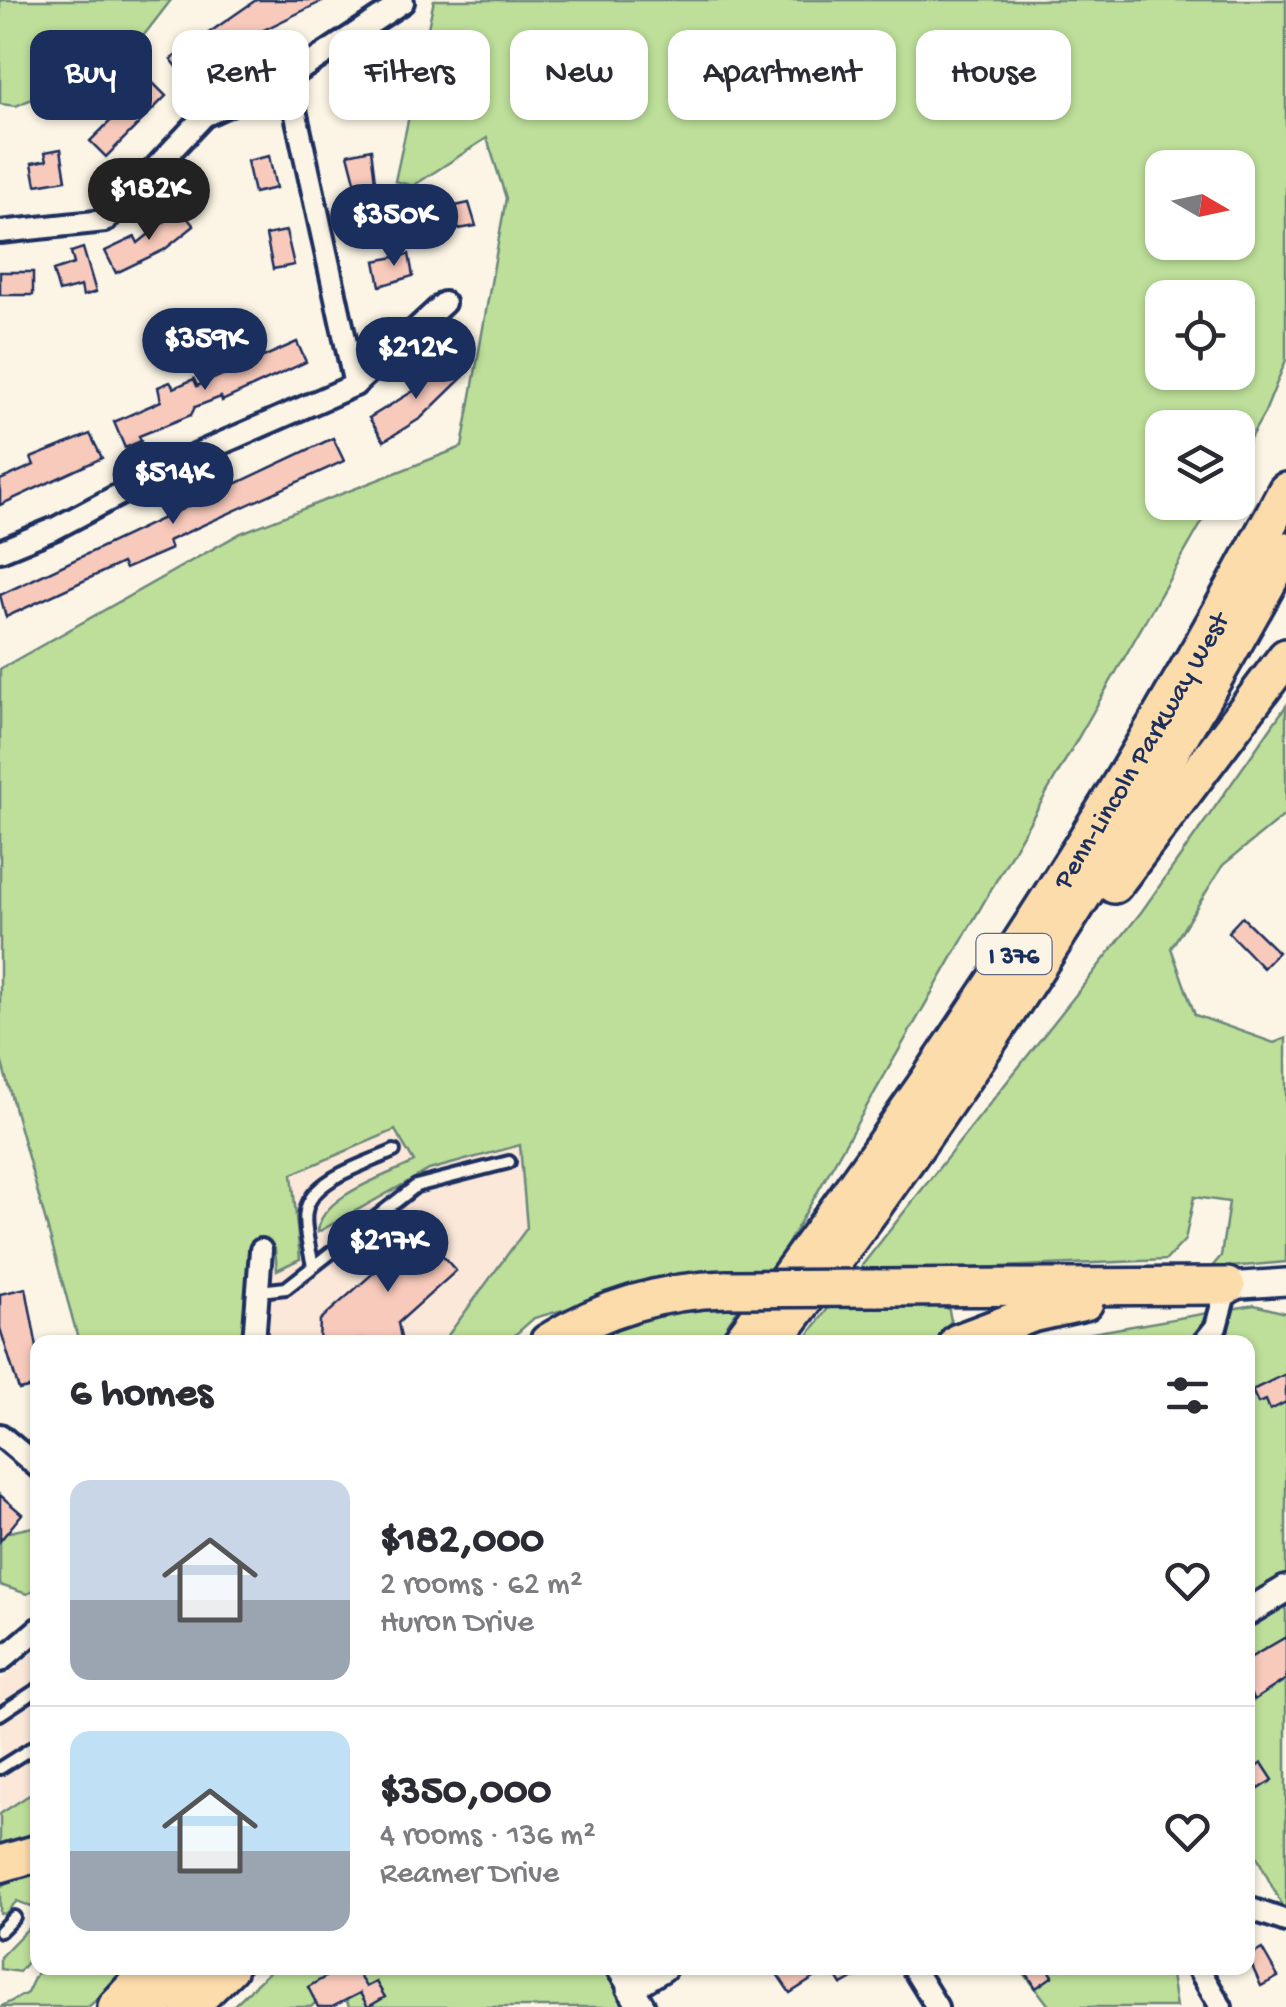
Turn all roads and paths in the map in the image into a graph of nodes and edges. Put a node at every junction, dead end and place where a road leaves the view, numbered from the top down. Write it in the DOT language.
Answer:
graph roads {
  1 [pos="403,2"];
  2 [pos="309,64"];
  3 [pos="200,120"];
  4 [pos="297,120"];
  5 [pos="0,232"];
  6 [pos="444,303"];
  7 [pos="355,385"];
  8 [pos="1286,491"];
  9 [pos="1286,550"];
  10 [pos="0,551"];
  11 [pos="1286,656"];
  12 [pos="958,1087"];
  13 [pos="394,1150"];
  14 [pos="508,1162"];
  15 [pos="261,1250"];
  16 [pos="313,1266"];
  17 [pos="1286,1282"];
  18 [pos="1228,1286"];
  19 [pos="954,1288"];
  20 [pos="260,1291"];
  21 [pos="255,1335"];
  22 [pos="563,1335"];
  23 [pos="745,1335"];
  24 [pos="778,1335"];
  25 [pos="963,1335"];
  26 [pos="978,1335"];
  27 [pos="1210,1335"];
  28 [pos="0,1435"];
  29 [pos="30,1460"];
  30 [pos="1286,1589"];
  31 [pos="1255,1608"];
  32 [pos="30,1636"];
  33 [pos="0,1661"];
  34 [pos="30,1693"];
  35 [pos="0,1714"];
  36 [pos="30,1749"];
  37 [pos="0,1768"];
  38 [pos="30,1855"];
  39 [pos="0,1864"];
  40 [pos="30,1874"];
  41 [pos="0,1880"];
  42 [pos="1255,1910"];
  43 [pos="14,1917"];
  44 [pos="1286,1921"];
  45 [pos="0,1930"];
  46 [pos="145,1975"];
  47 [pos="208,1975"];
  48 [pos="213,1975"];
  49 [pos="917,1975"];
  50 [pos="1202,1975"];
  51 [pos="116,2007"];
  52 [pos="150,2007"];
  53 [pos="188,2007"];
  54 [pos="937,2007"];
  55 [pos="1221,2007"];
  1 -- 2 [label="street"];
  3 -- 5 [label="street"];
  4 -- 7 [label="street"];
  6 -- 7 [label="street"];
  7 -- 10 [label="street"];
  8 -- 23 [label="highway, Penn-Lincoln Parkway West / I 376"];
  9 -- 12 [label="highway, Penn-Lincoln Parkway West / I 376"];
  11 -- 12 [label="highway"];
  12 -- 24 [label="highway, Penn-Lincoln Parkway West / I 376"];
  13 -- 16 [label="lane"];
  14 -- 16 [label="lane"];
  15 -- 20 [label="street"];
  16 -- 20 [label="lane"];
  17 -- 18 [label="street"];
  18 -- 19 [label="highway"];
  18 -- 26 [label="highway"];
  18 -- 27 [label="street"];
  19 -- 22 [label="highway, bridge"];
  19 -- 25 [label="highway"];
  20 -- 21 [label="street"];
  28 -- 29 [label="street"];
  30 -- 31 [label="street"];
  32 -- 33 [label="street"];
  34 -- 35 [label="lane"];
  36 -- 37 [label="lane"];
  38 -- 39 [label="highway"];
  40 -- 41 [label="highway"];
  42 -- 44 [label="street"];
  43 -- 45 [label="lane"];
  46 -- 51 [label="highway"];
  47 -- 52 [label="highway"];
  48 -- 53 [label="highway"];
  49 -- 54 [label="street"];
  50 -- 55 [label="street"];
}
